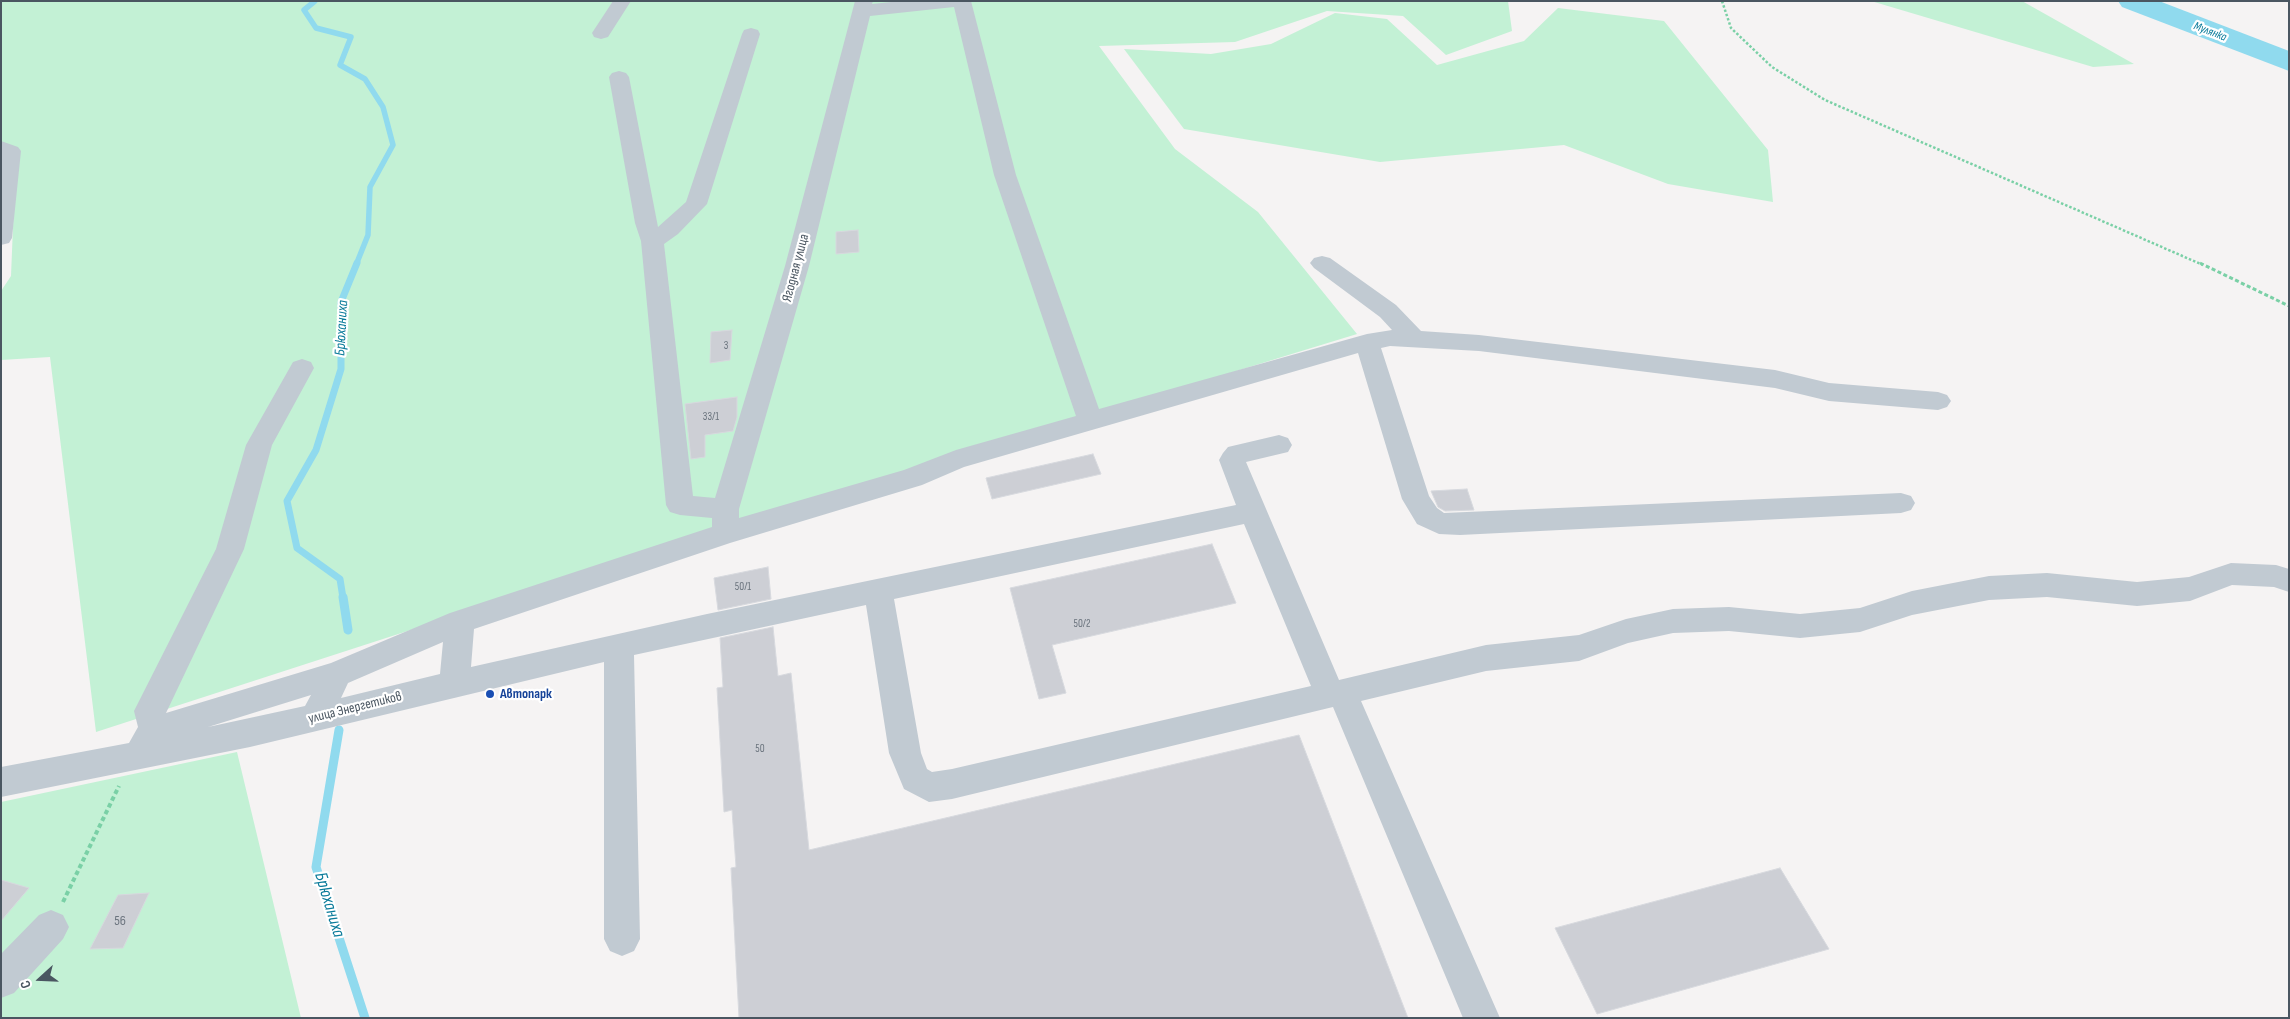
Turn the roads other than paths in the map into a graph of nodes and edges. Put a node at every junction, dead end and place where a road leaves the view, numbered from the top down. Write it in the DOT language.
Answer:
graph roads {
  1 [pos="622,1"];
  2 [pos="955,1"];
  3 [pos="962,1"];
  4 [pos="863,6"];
  5 [pos="601,33"];
  6 [pos="751,34"];
  7 [pos="619,77"];
  8 [pos="1,147"];
  9 [pos="1,238"];
  10 [pos="652,240"];
  11 [pos="1322,263"];
  12 [pos="1414,339"];
  13 [pos="1366,342"];
  14 [pos="302,368"];
  15 [pos="1938,400"];
  16 [pos="1091,422"];
  17 [pos="1279,445"];
  18 [pos="1901,503"];
  19 [pos="1253,512"];
  20 [pos="726,521"];
  21 [pos="2289,581"];
  22 [pos="878,590"];
  23 [pos="460,622"];
  24 [pos="620,646"];
  25 [pos="337,674"];
  26 [pos="454,684"];
  27 [pos="1336,693"];
  28 [pos="315,718"];
  29 [pos="155,730"];
  30 [pos="134,755"];
  31 [pos="1,782"];
  32 [pos="51,927"];
  33 [pos="622,939"];
  34 [pos="1,980"];
  35 [pos="1482,1018"];
  1 -- 5 [label="street"];
  2 -- 4 [label="street"];
  3 -- 16 [label="street"];
  4 -- 20 [label="street, Ягодная улица"];
  6 -- 10 [label="street"];
  7 -- 10 [label="street"];
  8 -- 9 [label="street"];
  10 -- 20 [label="street"];
  11 -- 12 [label="street"];
  12 -- 13 [label="street"];
  12 -- 15 [label="street"];
  13 -- 16 [label="street"];
  13 -- 18 [label="street"];
  14 -- 29 [label="street"];
  16 -- 20 [label="street"];
  17 -- 19 [label="street"];
  19 -- 22 [label="street, улица Энергетиков"];
  19 -- 27 [label="street"];
  20 -- 23 [label="street"];
  21 -- 27 [label="street"];
  22 -- 24 [label="street, улица Энергетиков"];
  22 -- 27 [label="street"];
  23 -- 25 [label="street"];
  23 -- 26 [label="street"];
  24 -- 26 [label="street, улица Энергетиков"];
  24 -- 33 [label="street"];
  25 -- 28 [label="street"];
  25 -- 29 [label="street"];
  26 -- 28 [label="street, улица Энергетиков"];
  27 -- 35 [label="street"];
  28 -- 30 [label="street, улица Энергетиков"];
  29 -- 30 [label="street"];
  30 -- 31 [label="street, улица Энергетиков"];
  32 -- 34 [label="street"];
}
